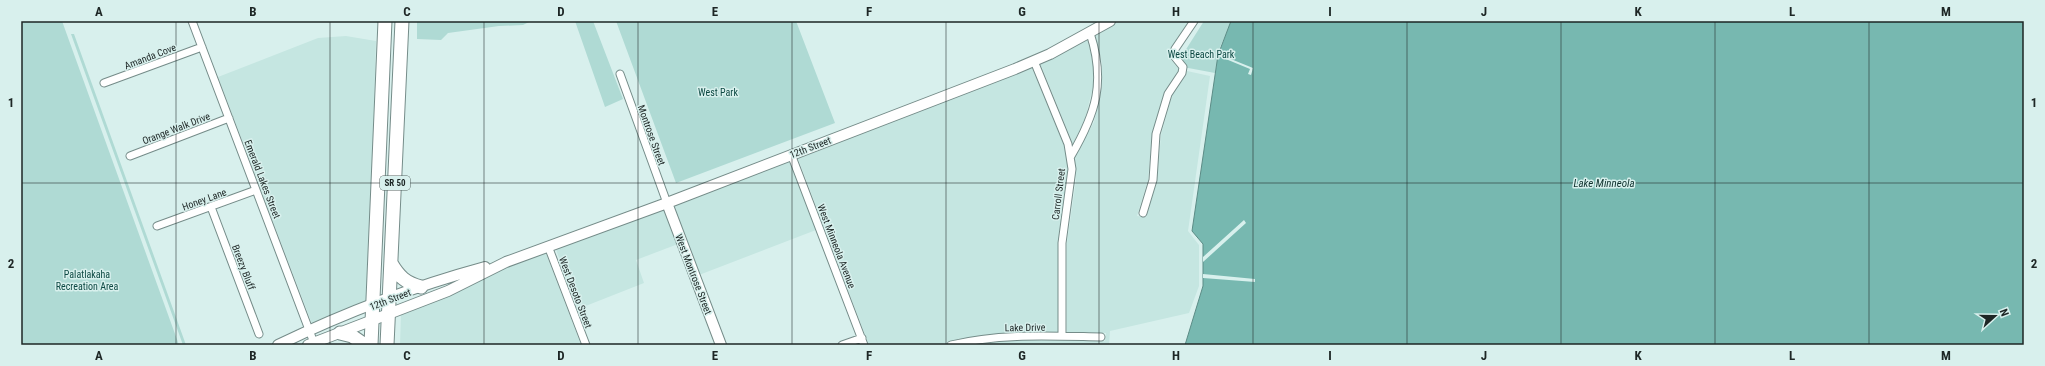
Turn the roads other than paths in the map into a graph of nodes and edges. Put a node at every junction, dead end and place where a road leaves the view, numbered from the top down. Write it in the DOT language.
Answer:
graph roads {
  1 [pos="192,21"];
  2 [pos="385,21"];
  3 [pos="402,21"];
  4 [pos="1110,21"];
  5 [pos="1194,21"];
  6 [pos="1090,33"];
  7 [pos="202,47"];
  8 [pos="1034,61"];
  9 [pos="620,74"];
  10 [pos="104,83"];
  11 [pos="229,118"];
  12 [pos="791,154"];
  13 [pos="130,156"];
  14 [pos="1071,156"];
  15 [pos="256,190"];
  16 [pos="667,202"];
  17 [pos="211,207"];
  18 [pos="1143,213"];
  19 [pos="157,226"];
  20 [pos="548,246"];
  21 [pos="506,262"];
  22 [pos="391,263"];
  23 [pos="444,278"];
  24 [pos="421,287"];
  25 [pos="448,290"];
  26 [pos="389,299"];
  27 [pos="373,305"];
  28 [pos="389,314"];
  29 [pos="372,321"];
  30 [pos="309,330"];
  31 [pos="340,333"];
  32 [pos="259,334"];
  33 [pos="1062,336"];
  34 [pos="1101,337"];
  35 [pos="862,338"];
  36 [pos="311,344"];
  37 [pos="278,345"];
  38 [pos="365,345"];
  39 [pos="371,345"];
  40 [pos="387,345"];
  41 [pos="586,345"];
  42 [pos="721,345"];
  43 [pos="842,345"];
  44 [pos="864,345"];
  45 [pos="951,345"];
  1 -- 7 [label="street, Emerald Lakes Street"];
  2 -- 27 [label="highway, SR 50"];
  3 -- 22 [label="highway, SR 50"];
  4 -- 6 [label="main road, 12th Street"];
  5 -- 18 [label="street"];
  6 -- 8 [label="main road, 12th Street"];
  6 -- 14 [label="street"];
  7 -- 10 [label="street, Amanda Cove"];
  7 -- 11 [label="street, Emerald Lakes Street"];
  8 -- 12 [label="main road, 12th Street"];
  8 -- 14 [label="street, Carroll Street"];
  9 -- 16 [label="street, Montrose Street"];
  11 -- 13 [label="street, Orange Walk Drive"];
  11 -- 15 [label="street, Emerald Lakes Street"];
  12 -- 16 [label="main road, 12th Street"];
  12 -- 35 [label="street, West Minneola Avenue"];
  14 -- 33 [label="street, Carroll Street"];
  15 -- 17 [label="street, Honey Lane"];
  15 -- 30 [label="street, Emerald Lakes Street"];
  16 -- 20 [label="main road, 12th Street"];
  16 -- 42 [label="main road, West Montrose Street"];
  17 -- 19 [label="street, Honey Lane"];
  17 -- 32 [label="street, Breezy Bluff"];
  20 -- 21 [label="main road, 12th Street"];
  20 -- 41 [label="street, West Desoto Street"];
  21 -- 23 [label="main road, 12th Street"];
  21 -- 25 [label="main road, 12th Street"];
  22 -- 24 [label="highway"];
  22 -- 26 [label="highway, SR 50"];
  23 -- 24 [label="main road, 12th Street"];
  23 -- 25 [label="street"];
  24 -- 26 [label="main road, 12th Street"];
  25 -- 28 [label="main road, 12th Street"];
  26 -- 27 [label="main road, 12th Street"];
  26 -- 28 [label="highway, SR 50"];
  27 -- 29 [label="highway, SR 50"];
  27 -- 30 [label="main road, 12th Street"];
  28 -- 29 [label="main road, 12th Street"];
  28 -- 40 [label="highway, SR 50"];
  29 -- 31 [label="main road, 12th Street"];
  29 -- 39 [label="highway, SR 50"];
  30 -- 36 [label="street, Emerald Lakes Street"];
  30 -- 37 [label="main road, 12th Street"];
  31 -- 36 [label="main road, 12th Street"];
  31 -- 38 [label="highway"];
  33 -- 34 [label="street, Lake Drive"];
  33 -- 45 [label="street, Lake Drive"];
  35 -- 43 [label="street"];
  35 -- 44 [label="street, West Minneola Avenue"];
}
